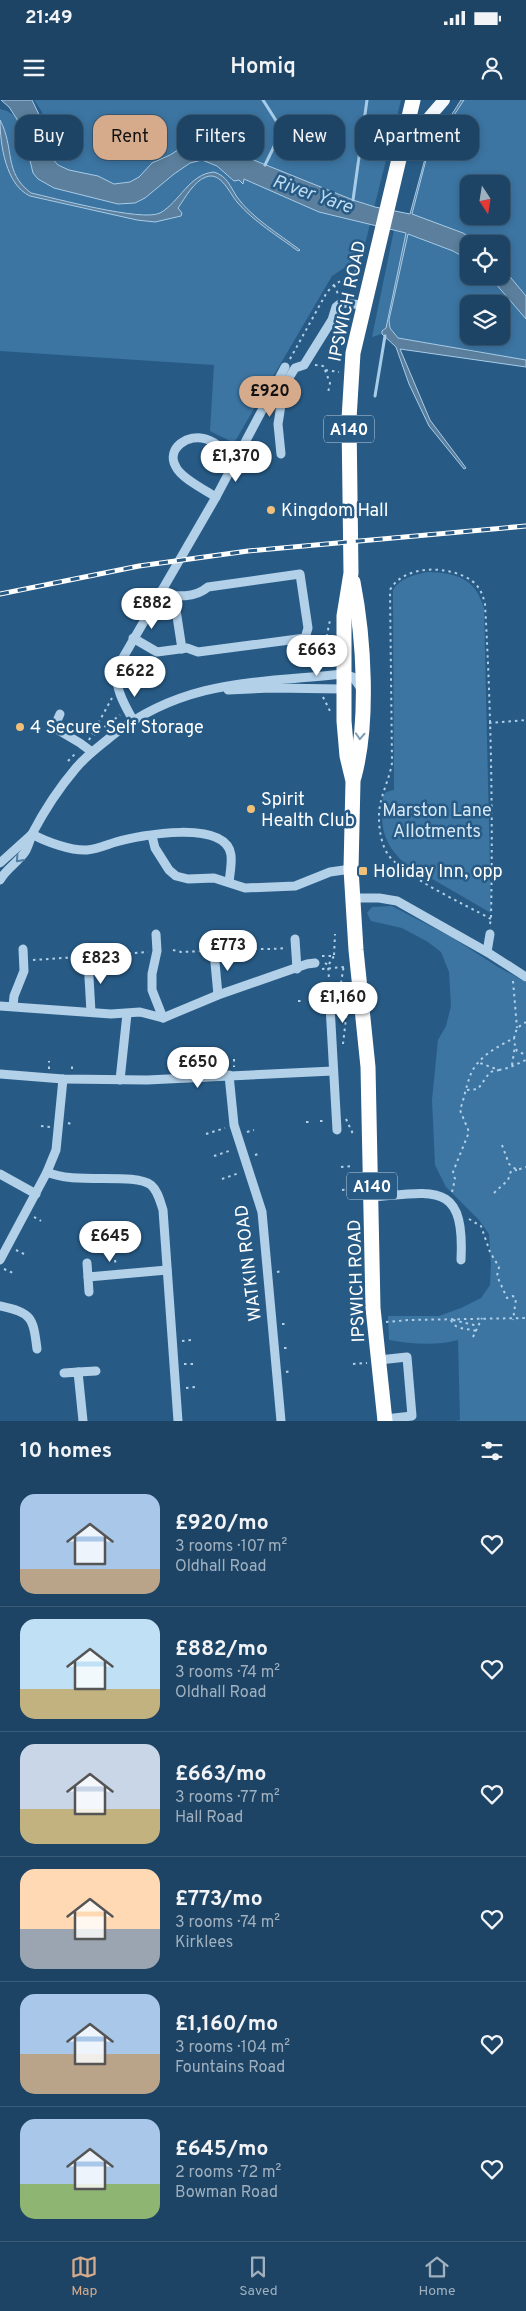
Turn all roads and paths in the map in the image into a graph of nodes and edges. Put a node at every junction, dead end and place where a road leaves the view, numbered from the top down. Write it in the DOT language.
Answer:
graph roads {
  1 [pos="413,100"];
  2 [pos="444,100"];
  3 [pos="410,115"];
  4 [pos="431,115"];
  5 [pos="399,160"];
  6 [pos="374,260"];
  7 [pos="363,305"];
  8 [pos="306,362"];
  9 [pos="285,367"];
  10 [pos="325,370"];
  11 [pos="338,372"];
  12 [pos="328,393"];
  13 [pos="281,454"];
  14 [pos="235,458"];
  15 [pos="216,497"];
  16 [pos="351,573"];
  17 [pos="161,591"];
  18 [pos="356,594"];
  19 [pos="174,597"];
  20 [pos="332,612"];
  21 [pos="134,638"];
  22 [pos="182,649"];
  23 [pos="317,668"];
  24 [pos="348,675"];
  25 [pos="343,690"];
  26 [pos="362,690"];
  27 [pos="200,692"];
  28 [pos="127,709"];
  29 [pos="60,714"];
  30 [pos="134,720"];
  31 [pos="526,720"];
  32 [pos="489,723"];
  33 [pos="92,736"];
  34 [pos="92,752"];
  35 [pos="353,781"];
  36 [pos="32,834"];
  37 [pos="152,836"];
  38 [pos="0,863"];
  39 [pos="351,869"];
  40 [pos="0,880"];
  41 [pos="229,882"];
  42 [pos="353,898"];
  43 [pos="491,919"];
  44 [pos="156,934"];
  45 [pos="335,934"];
  46 [pos="490,934"];
  47 [pos="295,943"];
  48 [pos="23,949"];
  49 [pos="173,950"];
  50 [pos="212,951"];
  51 [pos="487,952"];
  52 [pos="334,956"];
  53 [pos="88,960"];
  54 [pos="344,962"];
  55 [pos="311,964"];
  56 [pos="328,965"];
  57 [pos="344,967"];
  58 [pos="297,969"];
  59 [pos="328,969"];
  60 [pos="514,970"];
  61 [pos="526,977"];
  62 [pos="329,988"];
  63 [pos="218,995"];
  64 [pos="349,996"];
  65 [pos="330,999"];
  66 [pos="298,1001"];
  67 [pos="302,1001"];
  68 [pos="0,1006"];
  69 [pos="13,1006"];
  70 [pos="91,1012"];
  71 [pos="127,1014"];
  72 [pos="163,1018"];
  73 [pos="526,1022"];
  74 [pos="517,1028"];
  75 [pos="514,1038"];
  76 [pos="515,1046"];
  77 [pos="526,1056"];
  78 [pos="333,1060"];
  79 [pos="526,1060"];
  80 [pos="480,1063"];
  81 [pos="512,1065"];
  82 [pos="499,1070"];
  83 [pos="333,1071"];
  84 [pos="0,1074"];
  85 [pos="229,1075"];
  86 [pos="63,1079"];
  87 [pos="120,1080"];
  88 [pos="467,1090"];
  89 [pos="234,1124"];
  90 [pos="337,1130"];
  91 [pos="206,1134"];
  92 [pos="502,1145"];
  93 [pos="241,1146"];
  94 [pos="214,1156"];
  95 [pos="354,1166"];
  96 [pos="340,1167"];
  97 [pos="526,1167"];
  98 [pos="249,1169"];
  99 [pos="517,1170"];
  100 [pos="47,1172"];
  101 [pos="0,1174"];
  102 [pos="222,1179"];
  103 [pos="355,1189"];
  104 [pos="342,1190"];
  105 [pos="494,1193"];
  106 [pos="36,1194"];
  107 [pos="372,1197"];
  108 [pos="453,1197"];
  109 [pos="468,1219"];
  110 [pos="0,1260"];
  111 [pos="461,1260"];
  112 [pos="87,1263"];
  113 [pos="0,1267"];
  114 [pos="167,1270"];
  115 [pos="13,1273"];
  116 [pos="88,1277"];
  117 [pos="89,1292"];
  118 [pos="0,1306"];
  119 [pos="350,1315"];
  120 [pos="368,1318"];
  121 [pos="482,1318"];
  122 [pos="526,1318"];
  123 [pos="451,1320"];
  124 [pos="513,1320"];
  125 [pos="478,1326"];
  126 [pos="476,1331"];
  127 [pos="364,1337"];
  128 [pos="473,1337"];
  129 [pos="351,1338"];
  130 [pos="37,1349"];
  131 [pos="373,1362"];
  132 [pos="353,1364"];
  133 [pos="96,1371"];
  134 [pos="78,1372"];
  135 [pos="64,1373"];
  136 [pos="385,1420"];
  137 [pos="83,1421"];
  138 [pos="178,1421"];
  139 [pos="281,1421"];
  1 -- 3 [label="highway, IPSWICH ROAD / A140"];
  2 -- 4 [label="main road"];
  5 -- 6 [label="highway, IPSWICH ROAD / A140"];
  6 -- 7 [label="highway, IPSWICH ROAD / A140"];
  6 -- 9 [label="path"];
  7 -- 8 [label="street"];
  7 -- 16 [label="highway, IPSWICH ROAD / A140"];
  8 -- 10 [label="path"];
  8 -- 13 [label="street"];
  9 -- 14 [label="street"];
  10 -- 11 [label="path"];
  10 -- 12 [label="path"];
  14 -- 15 [label="street"];
  14 -- 15 [label="street"];
  15 -- 17 [label="street"];
  16 -- 18 [label="highway, IPSWICH ROAD / A140"];
  16 -- 24 [label="highway, IPSWICH ROAD / A140"];
  17 -- 19 [label="street"];
  17 -- 21 [label="street"];
  18 -- 24 [label="highway, IPSWICH ROAD / A140"];
  18 -- 26 [label="highway, IPSWICH ROAD / A140"];
  19 -- 22 [label="street"];
  19 -- 22 [label="street"];
  20 -- 23 [label="path"];
  21 -- 22 [label="street"];
  21 -- 28 [label="street"];
  24 -- 25 [label="highway, IPSWICH ROAD / A140"];
  24 -- 26 [label="street"];
  24 -- 27 [label="street"];
  25 -- 27 [label="street"];
  25 -- 35 [label="highway, IPSWICH ROAD / A140"];
  26 -- 35 [label="highway, IPSWICH ROAD / A140, one-way"];
  27 -- 30 [label="street"];
  28 -- 30 [label="street"];
  28 -- 33 [label="path"];
  29 -- 34 [label="street"];
  30 -- 34 [label="street"];
  31 -- 32 [label="path"];
  32 -- 43 [label="path"];
  32 -- 43 [label="path"];
  34 -- 36 [label="street"];
  35 -- 39 [label="highway, IPSWICH ROAD / A140"];
  36 -- 37 [label="street"];
  36 -- 38 [label="street"];
  36 -- 40 [label="street, one-way"];
  37 -- 41 [label="street"];
  37 -- 41 [label="street"];
  39 -- 41 [label="street"];
  39 -- 42 [label="highway, IPSWICH ROAD / A140"];
  42 -- 51 [label="street"];
  42 -- 107 [label="highway, IPSWICH ROAD / A140"];
  43 -- 46 [label="path"];
  44 -- 72 [label="street"];
  45 -- 52 [label="path"];
  46 -- 51 [label="street"];
  47 -- 50 [label="path"];
  47 -- 58 [label="street"];
  48 -- 69 [label="street"];
  49 -- 50 [label="path"];
  50 -- 63 [label="street"];
  51 -- 60 [label="street"];
  52 -- 56 [label="path"];
  52 -- 56 [label="path"];
  53 -- 70 [label="street"];
  54 -- 57 [label="path"];
  55 -- 58 [label="street"];
  56 -- 59 [label="path"];
  57 -- 59 [label="path"];
  57 -- 65 [label="path"];
  58 -- 63 [label="street"];
  59 -- 62 [label="path"];
  60 -- 61 [label="street"];
  60 -- 74 [label="path"];
  62 -- 65 [label="street"];
  63 -- 72 [label="street"];
  64 -- 78 [label="path"];
  65 -- 78 [label="street"];
  66 -- 67 [label="path"];
  68 -- 69 [label="street"];
  69 -- 70 [label="street"];
  70 -- 71 [label="street"];
  71 -- 72 [label="street"];
  71 -- 87 [label="street"];
  73 -- 74 [label="path"];
  74 -- 75 [label="path"];
  75 -- 76 [label="path"];
  75 -- 80 [label="path"];
  76 -- 77 [label="path"];
  76 -- 81 [label="path"];
  78 -- 83 [label="street"];
  79 -- 81 [label="path"];
  80 -- 82 [label="path"];
  80 -- 88 [label="path"];
  81 -- 82 [label="path"];
  82 -- 88 [label="path"];
  83 -- 85 [label="street"];
  83 -- 90 [label="street"];
  84 -- 86 [label="street"];
  85 -- 87 [label="street"];
  85 -- 89 [label="street, WATKIN ROAD"];
  86 -- 87 [label="street"];
  86 -- 100 [label="street"];
  88 -- 108 [label="path"];
  89 -- 91 [label="path"];
  89 -- 93 [label="street, WATKIN ROAD"];
  92 -- 99 [label="path"];
  93 -- 94 [label="path"];
  93 -- 98 [label="street, WATKIN ROAD"];
  95 -- 96 [label="path"];
  97 -- 99 [label="path"];
  98 -- 102 [label="path"];
  98 -- 139 [label="street, WATKIN ROAD"];
  99 -- 105 [label="path"];
  100 -- 106 [label="street"];
  100 -- 114 [label="street"];
  101 -- 106 [label="street"];
  103 -- 104 [label="path"];
  106 -- 110 [label="street"];
  107 -- 111 [label="street"];
  107 -- 120 [label="highway, IPSWICH ROAD / A140"];
  109 -- 124 [label="path"];
  112 -- 116 [label="street"];
  113 -- 115 [label="path"];
  114 -- 116 [label="street"];
  114 -- 138 [label="street"];
  116 -- 117 [label="street"];
  118 -- 130 [label="street"];
  119 -- 120 [label="path"];
  120 -- 123 [label="path"];
  120 -- 131 [label="highway, IPSWICH ROAD / A140"];
  121 -- 123 [label="path"];
  121 -- 124 [label="path"];
  121 -- 125 [label="path"];
  122 -- 124 [label="path"];
  123 -- 125 [label="path"];
  123 -- 126 [label="path"];
  125 -- 126 [label="path"];
  126 -- 128 [label="path"];
  127 -- 129 [label="path"];
  131 -- 132 [label="path"];
  131 -- 136 [label="highway, IPSWICH ROAD / A140"];
  131 -- 136 [label="street"];
  133 -- 134 [label="street"];
  134 -- 135 [label="street"];
  134 -- 137 [label="street"];
}
